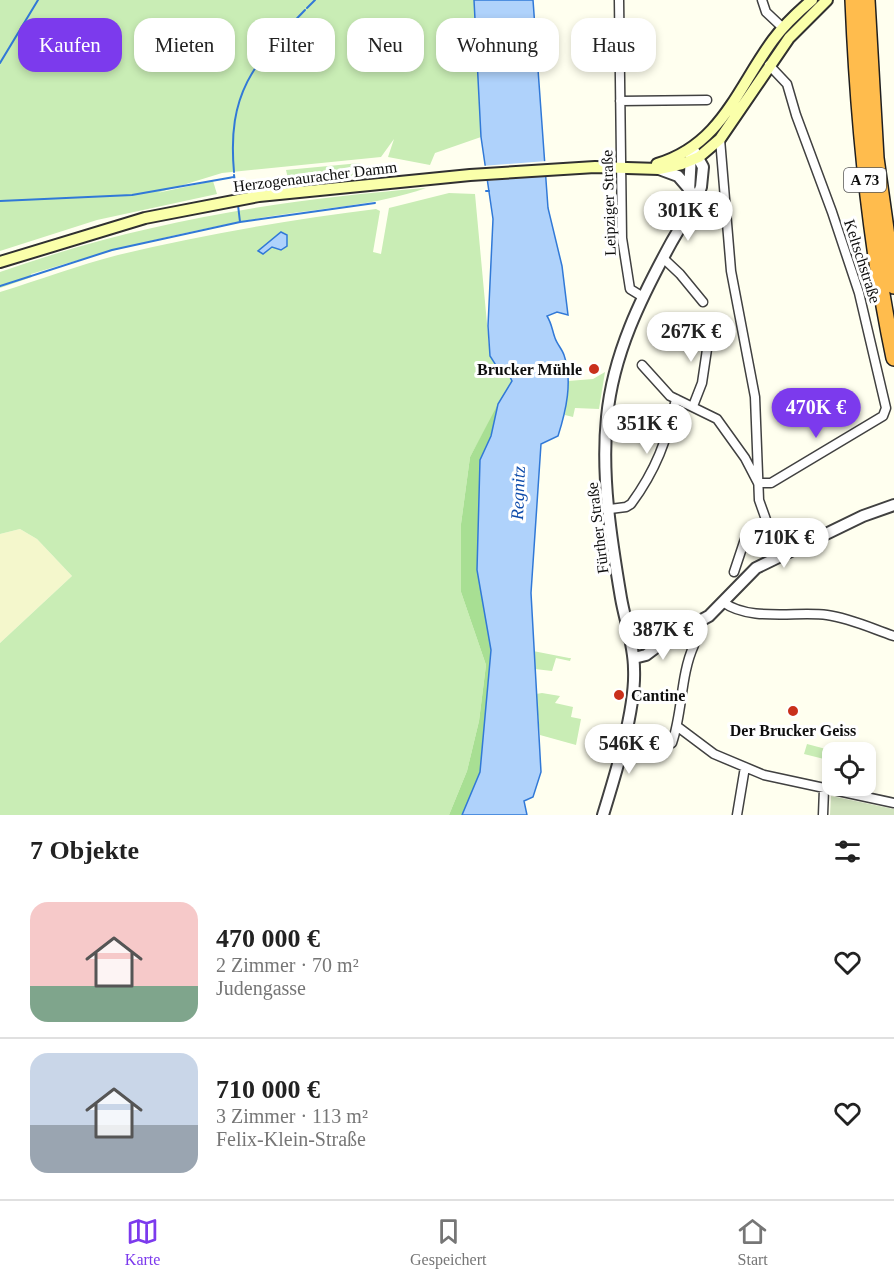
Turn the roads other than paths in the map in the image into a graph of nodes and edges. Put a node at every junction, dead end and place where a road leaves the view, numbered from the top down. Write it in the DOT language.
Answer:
graph roads {
  1 [pos="618,0"];
  2 [pos="762,0"];
  3 [pos="812,0"];
  4 [pos="827,0"];
  5 [pos="854,0"];
  6 [pos="867,0"];
  7 [pos="783,28"];
  8 [pos="769,64"];
  9 [pos="707,100"];
  10 [pos="620,101"];
  11 [pos="720,139"];
  12 [pos="694,156"];
  13 [pos="621,167"];
  14 [pos="641,168"];
  15 [pos="659,169"];
  16 [pos="690,190"];
  17 [pos="688,213"];
  18 [pos="663,258"];
  19 [pos="0,262"];
  20 [pos="894,286"];
  21 [pos="643,297"];
  22 [pos="703,302"];
  23 [pos="710,329"];
  24 [pos="894,358"];
  25 [pos="642,365"];
  26 [pos="676,399"];
  27 [pos="693,406"];
  28 [pos="758,483"];
  29 [pos="894,505"];
  30 [pos="610,509"];
  31 [pos="765,524"];
  32 [pos="779,556"];
  33 [pos="734,572"];
  34 [pos="723,602"];
  35 [pos="681,631"];
  36 [pos="894,636"];
  37 [pos="634,658"];
  38 [pos="678,727"];
  39 [pos="625,728"];
  40 [pos="745,767"];
  41 [pos="822,789"];
  42 [pos="824,796"];
  43 [pos="859,796"];
  44 [pos="894,803"];
  45 [pos="603,815"];
  46 [pos="737,815"];
  47 [pos="823,815"];
  1 -- 10 [label="street, Leipziger Straße"];
  2 -- 7 [label="street"];
  3 -- 7 [label="main road"];
  4 -- 8 [label="main road"];
  5 -- 24 [label="highway, A 73"];
  6 -- 20 [label="highway, A 73"];
  7 -- 12 [label="main road"];
  8 -- 11 [label="main road"];
  8 -- 28 [label="street, Keltschstraße"];
  9 -- 10 [label="street"];
  10 -- 13 [label="street, Leipziger Straße"];
  11 -- 12 [label="main road"];
  11 -- 28 [label="street"];
  12 -- 14 [label="main road, Herzogenauracher Damm"];
  12 -- 15 [label="main road, Herzogenauracher Damm"];
  12 -- 16 [label="street, Fürther Straße"];
  12 -- 17 [label="street, Fürther Straße"];
  13 -- 14 [label="main road, Herzogenauracher Damm"];
  13 -- 19 [label="main road, Herzogenauracher Damm"];
  13 -- 21 [label="street, Leipziger Straße"];
  14 -- 15 [label="main road, Herzogenauracher Damm"];
  15 -- 16 [label="street"];
  16 -- 17 [label="street, Fürther Straße"];
  17 -- 18 [label="street, Fürther Straße"];
  18 -- 21 [label="street, Fürther Straße"];
  18 -- 22 [label="street"];
  21 -- 30 [label="street, Fürther Straße"];
  23 -- 27 [label="street"];
  25 -- 26 [label="street"];
  26 -- 27 [label="street"];
  26 -- 30 [label="street"];
  27 -- 28 [label="street"];
  28 -- 31 [label="street"];
  29 -- 32 [label="street"];
  30 -- 37 [label="street, Fürther Straße"];
  31 -- 32 [label="street"];
  31 -- 33 [label="street"];
  32 -- 34 [label="street"];
  34 -- 35 [label="street"];
  34 -- 36 [label="street"];
  35 -- 37 [label="street"];
  35 -- 38 [label="street"];
  37 -- 39 [label="street, Fürther Straße"];
  38 -- 39 [label="street"];
  38 -- 40 [label="street"];
  39 -- 45 [label="street, Fürther Straße"];
  40 -- 41 [label="street"];
  40 -- 46 [label="street"];
  42 -- 47 [label="street"];
  43 -- 44 [label="street"];
}
